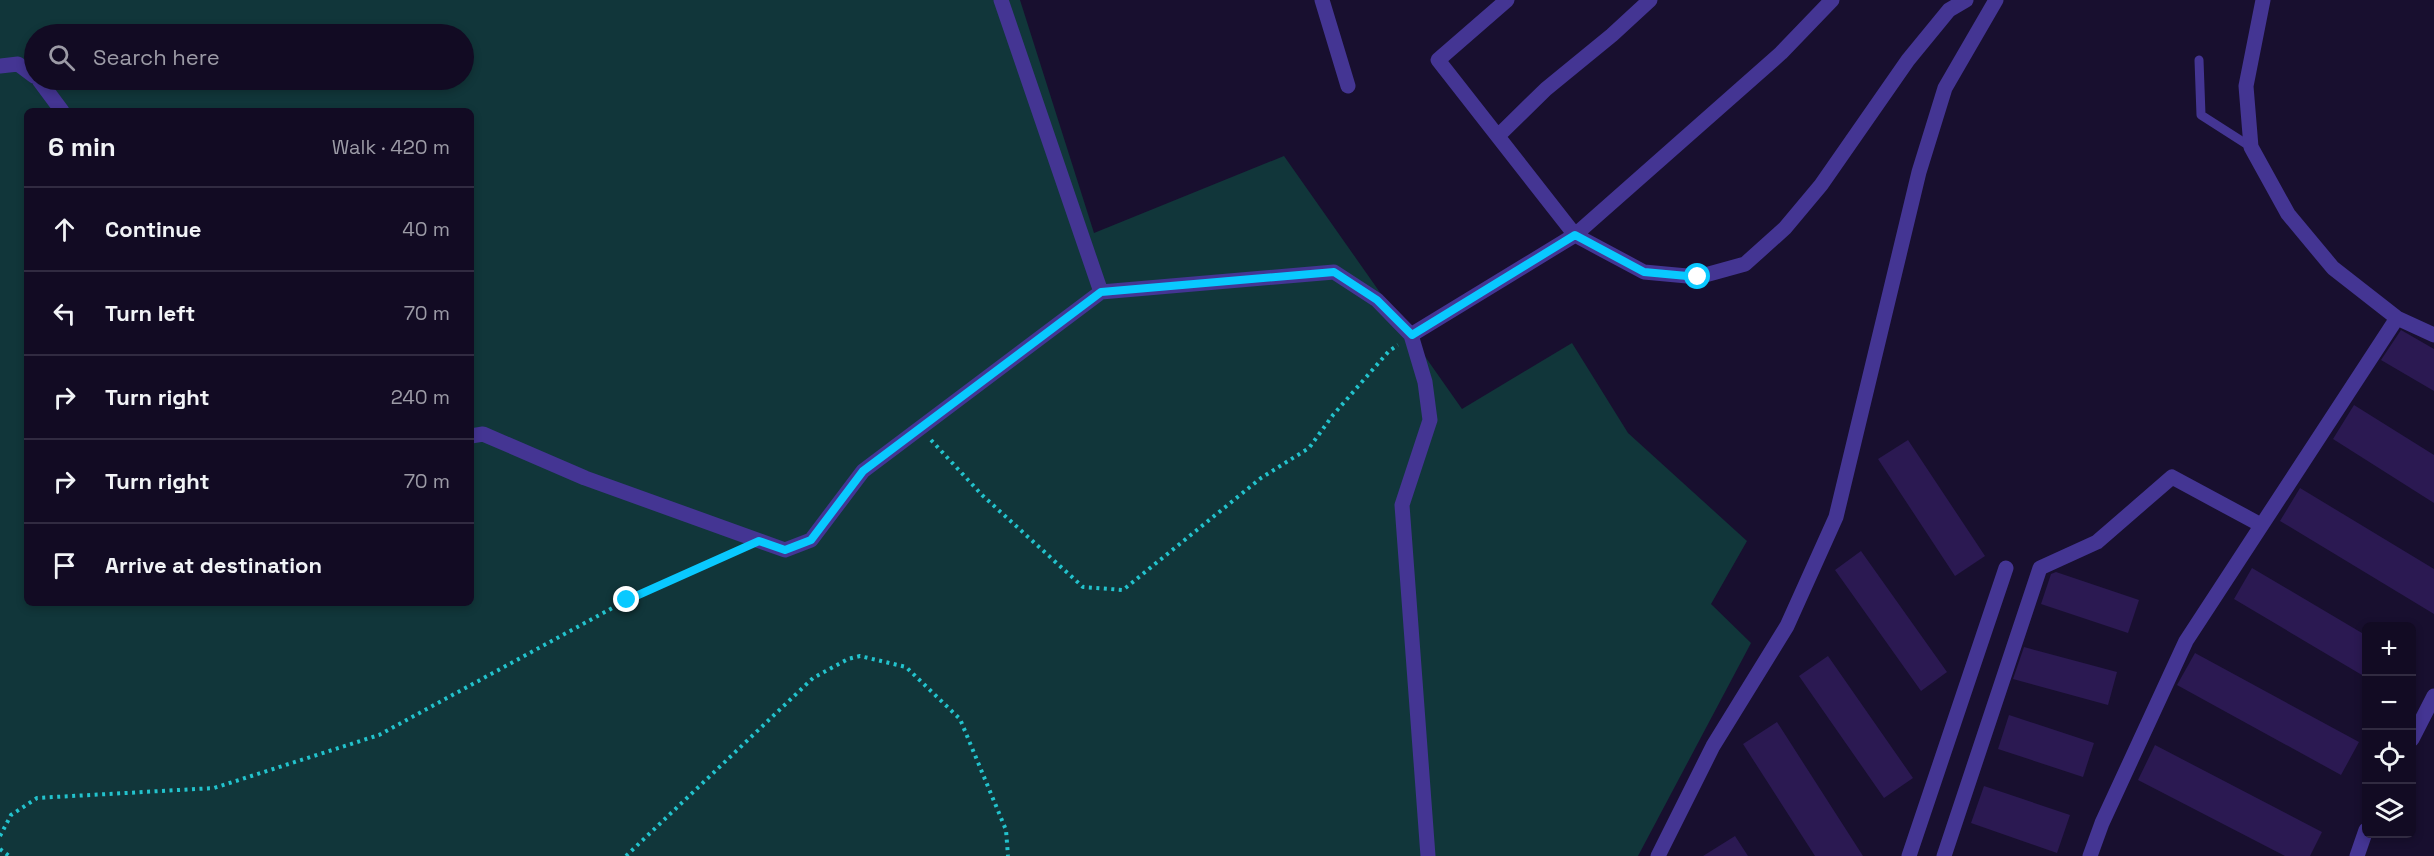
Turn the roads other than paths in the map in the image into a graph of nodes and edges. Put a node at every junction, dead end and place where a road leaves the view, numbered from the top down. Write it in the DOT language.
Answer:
graph roads {
  1 [pos="1001,0"];
  2 [pos="1322,0"];
  3 [pos="1507,0"];
  4 [pos="1650,0"];
  5 [pos="1832,0"];
  6 [pos="1966,0"];
  7 [pos="1996,0"];
  8 [pos="2263,0"];
  9 [pos="2199,60"];
  10 [pos="0,66"];
  11 [pos="24,68"];
  12 [pos="1348,86"];
  13 [pos="46,90"];
  14 [pos="60,108"];
  15 [pos="1498,136"];
  16 [pos="2251,147"];
  17 [pos="1575,235"];
  18 [pos="1101,292"];
  19 [pos="2397,318"];
  20 [pos="1412,335"];
  21 [pos="2434,335"];
  22 [pos="474,436"];
  23 [pos="2261,525"];
  24 [pos="2006,568"];
  25 [pos="2434,696"];
  26 [pos="2416,731"];
  27 [pos="2364,838"];
  28 [pos="1428,856"];
  29 [pos="1658,856"];
  30 [pos="1909,856"];
  31 [pos="1944,856"];
  32 [pos="2090,856"];
  33 [pos="2357,856"];
  1 -- 18 [label="street"];
  2 -- 12 [label="street"];
  3 -- 15 [label="street"];
  4 -- 15 [label="street"];
  5 -- 17 [label="street"];
  6 -- 17 [label="street"];
  7 -- 29 [label="street"];
  8 -- 16 [label="street"];
  9 -- 16 [label="lane"];
  10 -- 11 [label="street"];
  13 -- 14 [label="street"];
  15 -- 17 [label="street"];
  16 -- 19 [label="street"];
  17 -- 20 [label="street"];
  18 -- 20 [label="street"];
  18 -- 22 [label="street"];
  19 -- 21 [label="street"];
  19 -- 23 [label="street"];
  20 -- 28 [label="street"];
  23 -- 31 [label="street"];
  23 -- 32 [label="street"];
  24 -- 30 [label="street"];
  25 -- 26 [label="street"];
  27 -- 33 [label="street"];
}
